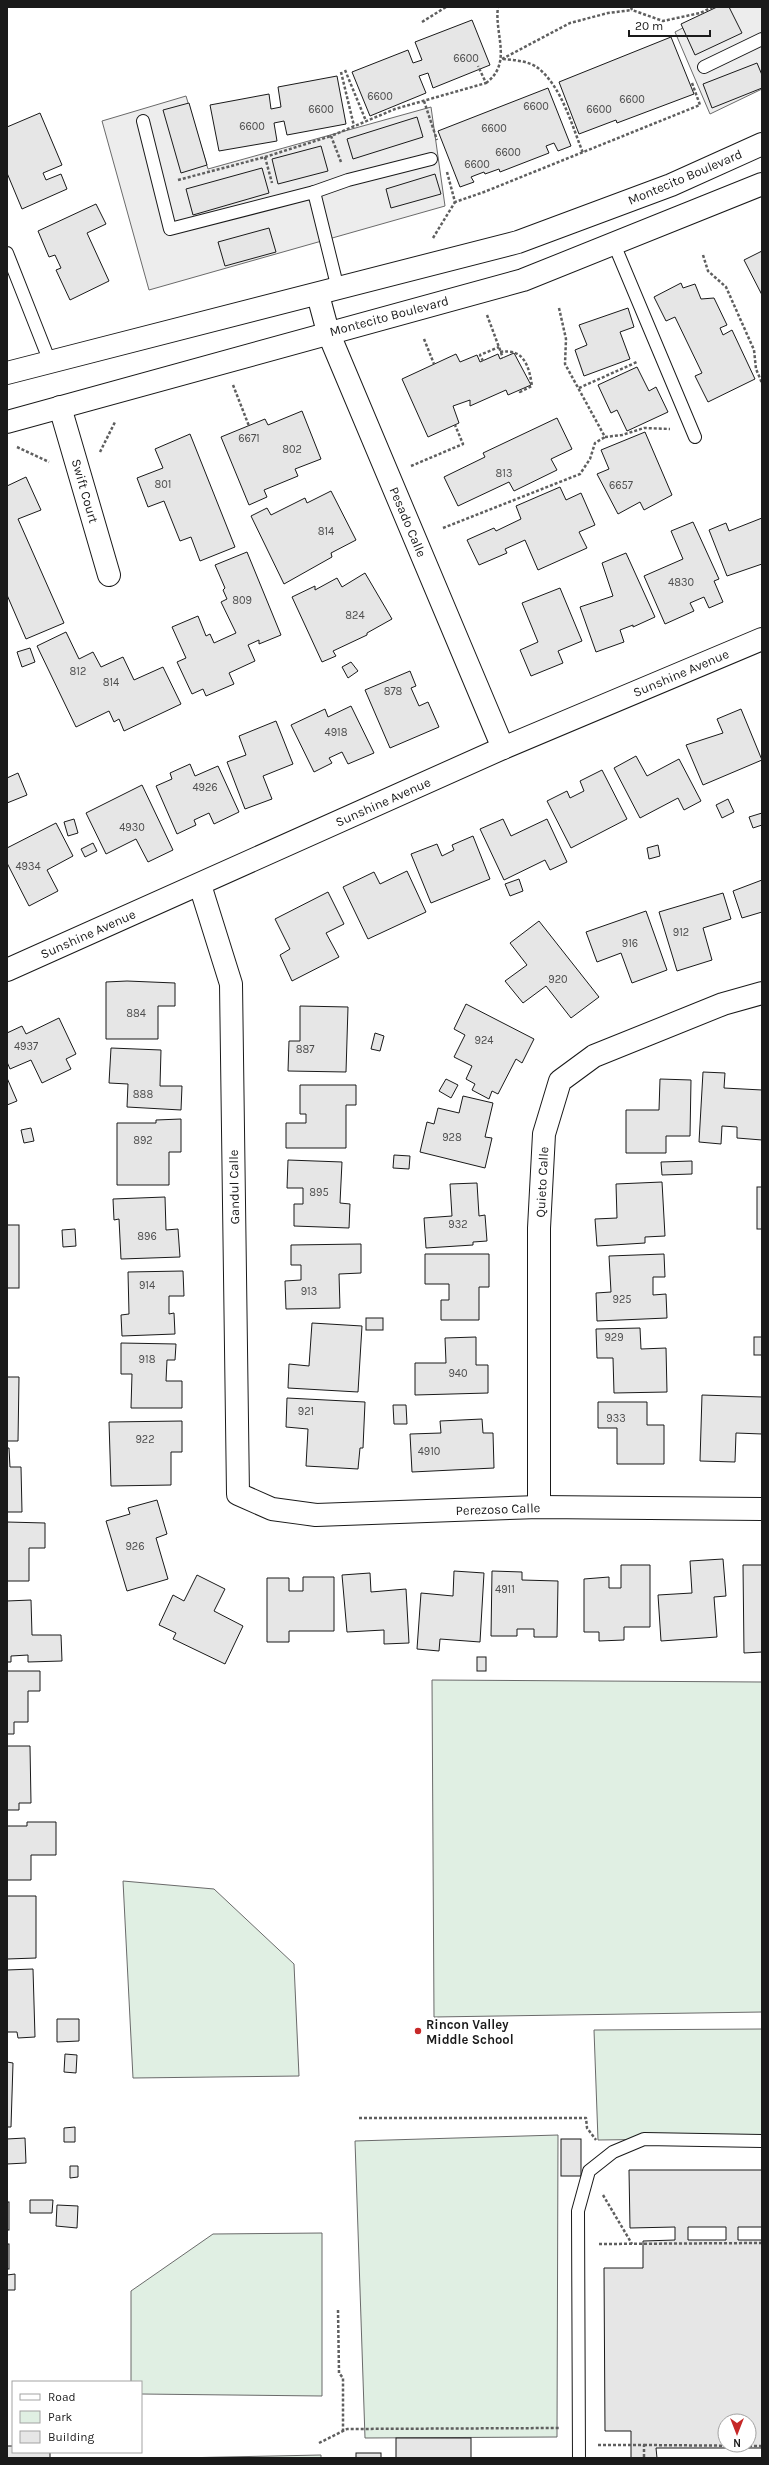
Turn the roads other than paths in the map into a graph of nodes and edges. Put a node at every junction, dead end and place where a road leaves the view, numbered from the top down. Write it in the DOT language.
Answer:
graph roads {
  1 [pos="762,39"];
  2 [pos="704,67"];
  3 [pos="143,121"];
  4 [pos="762,144"];
  5 [pos="437,157"];
  6 [pos="762,184"];
  7 [pos="314,192"];
  8 [pos="614,244"];
  9 [pos="7,253"];
  10 [pos="328,292"];
  11 [pos="328,332"];
  12 [pos="50,362"];
  13 [pos="7,374"];
  14 [pos="60,407"];
  15 [pos="7,422"];
  16 [pos="695,437"];
  17 [pos="109,575"];
  18 [pos="762,639"];
  19 [pos="503,748"];
  20 [pos="200,885"];
  21 [pos="7,970"];
  22 [pos="762,993"];
  23 [pos="238,1494"];
  24 [pos="539,1507"];
  25 [pos="762,1509"];
  26 [pos="762,2141"];
  27 [pos="579,2458"];
  1 -- 2 [label="lane"];
  3 -- 7 [label="lane"];
  4 -- 10 [label="street, Montecito Boulevard"];
  5 -- 7 [label="lane"];
  6 -- 8 [label="street, Montecito Boulevard"];
  7 -- 10 [label="lane"];
  8 -- 11 [label="street, Montecito Boulevard"];
  8 -- 16 [label="lane"];
  9 -- 12 [label="lane"];
  10 -- 11 [label="street, Pesado Calle"];
  10 -- 12 [label="street, Montecito Boulevard"];
  11 -- 14 [label="street, Montecito Boulevard"];
  11 -- 19 [label="street, Pesado Calle"];
  12 -- 13 [label="street, Montecito Boulevard"];
  14 -- 15 [label="street, Montecito Boulevard"];
  14 -- 17 [label="street, Swift Court"];
  18 -- 19 [label="street, Sunshine Avenue"];
  19 -- 20 [label="street, Sunshine Avenue"];
  20 -- 21 [label="street, Sunshine Avenue"];
  20 -- 23 [label="street, Gandul Calle"];
  22 -- 24 [label="street, Quieto Calle"];
  23 -- 24 [label="street, Perezoso Calle"];
  24 -- 25 [label="street, Perezoso Calle"];
  26 -- 27 [label="lane"];
}
